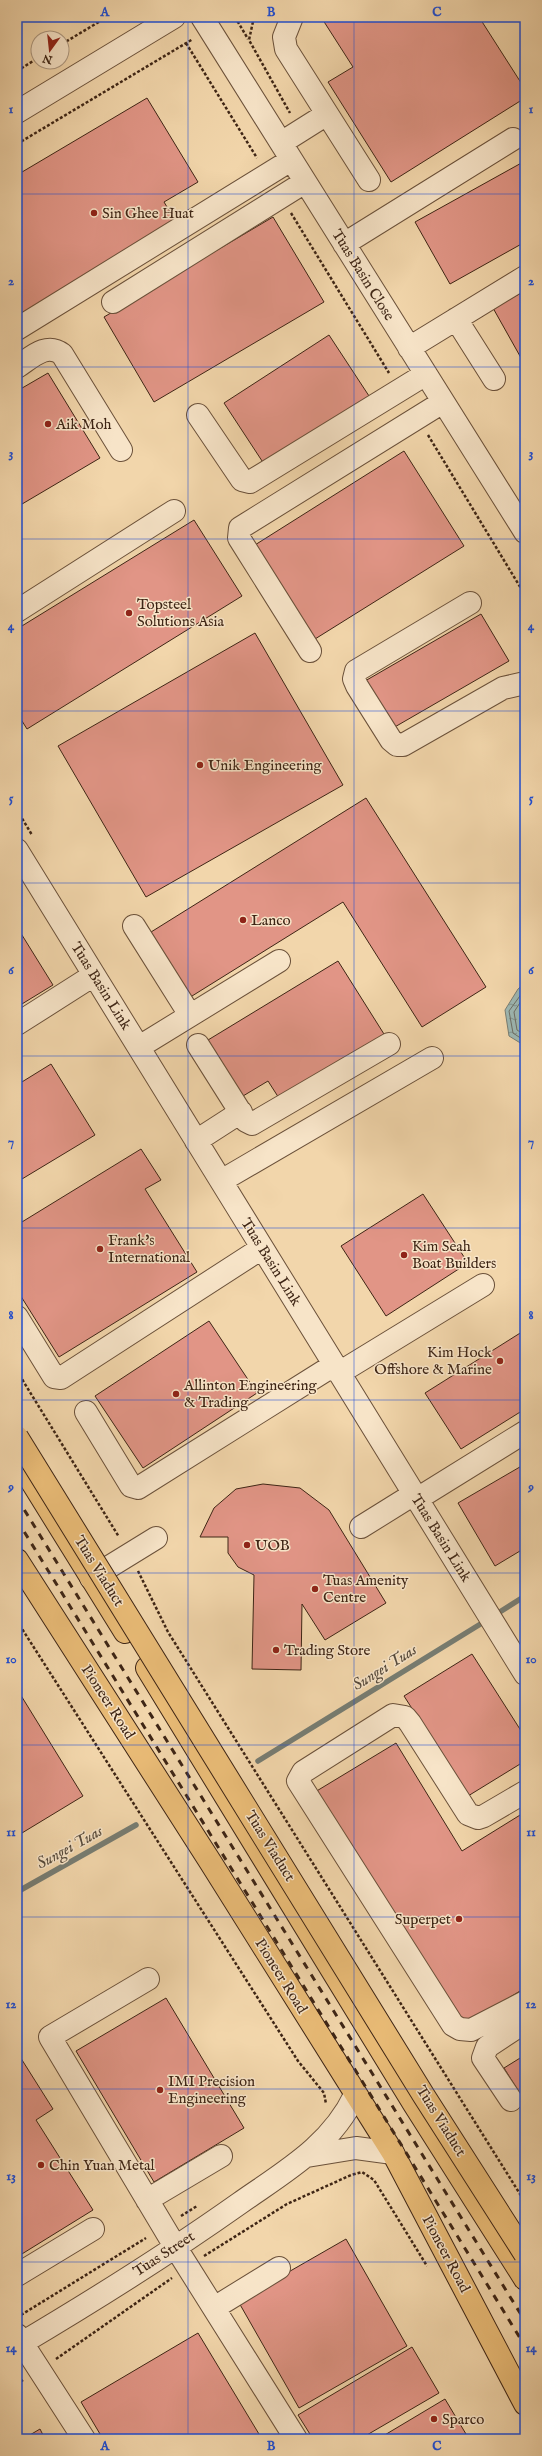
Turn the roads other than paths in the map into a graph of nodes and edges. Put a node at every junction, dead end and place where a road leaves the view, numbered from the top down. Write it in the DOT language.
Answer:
graph roads {
  1 [pos="174,17"];
  2 [pos="292,17"];
  3 [pos="206,23"];
  4 [pos="17,112"];
  5 [pos="327,114"];
  6 [pos="513,138"];
  7 [pos="286,152"];
  8 [pos="369,180"];
  9 [pos="305,182"];
  10 [pos="344,244"];
  11 [pos="525,277"];
  12 [pos="113,302"];
  13 [pos="456,319"];
  14 [pos="17,329"];
  15 [pos="409,348"];
  16 [pos="17,367"];
  17 [pos="426,374"];
  18 [pos="494,379"];
  19 [pos="443,402"];
  20 [pos="198,415"];
  21 [pos="121,450"];
  22 [pos="174,511"];
  23 [pos="525,532"];
  24 [pos="470,603"];
  25 [pos="17,611"];
  26 [pos="310,651"];
  27 [pos="525,683"];
  28 [pos="17,851"];
  29 [pos="134,926"];
  30 [pos="279,961"];
  31 [pos="94,975"];
  32 [pos="190,1015"];
  33 [pos="17,1024"];
  34 [pos="389,1044"];
  35 [pos="198,1045"];
  36 [pos="139,1047"];
  37 [pos="432,1058"];
  38 [pos="241,1112"];
  39 [pos="196,1141"];
  40 [pos="221,1181"];
  41 [pos="262,1248"];
  42 [pos="483,1284"];
  43 [pos="17,1317"];
  44 [pos="337,1369"];
  45 [pos="86,1412"];
  46 [pos="525,1432"];
  47 [pos="17,1438"];
  48 [pos="17,1458"];
  49 [pos="416,1497"];
  50 [pos="361,1527"];
  51 [pos="156,1538"];
  52 [pos="17,1560"];
  53 [pos="91,1578"];
  54 [pos="525,1674"];
  55 [pos="525,1792"];
  56 [pos="148,1979"];
  57 [pos="525,2002"];
  58 [pos="525,2022"];
  59 [pos="355,2095"];
  60 [pos="511,2100"];
  61 [pos="393,2153"];
  62 [pos="221,2156"];
  63 [pos="306,2156"];
  64 [pos="148,2200"];
  65 [pos="93,2229"];
  66 [pos="176,2248"];
  67 [pos="525,2254"];
  68 [pos="279,2268"];
  69 [pos="17,2276"];
  70 [pos="525,2279"];
  71 [pos="214,2308"];
  72 [pos="19,2341"];
  73 [pos="525,2404"];
  74 [pos="84,2439"];
  75 [pos="296,2439"];
  1 -- 4 [label="street"];
  2 -- 5 [label="street"];
  3 -- 7 [label="street, Tuas Basin Close"];
  5 -- 7 [label="street"];
  5 -- 8 [label="street"];
  6 -- 10 [label="street"];
  7 -- 9 [label="street, Tuas Basin Close"];
  7 -- 14 [label="street"];
  9 -- 10 [label="street, Tuas Basin Close"];
  9 -- 12 [label="street"];
  10 -- 15 [label="street, Tuas Basin Close"];
  11 -- 13 [label="street"];
  13 -- 15 [label="street"];
  13 -- 18 [label="street"];
  15 -- 17 [label="street, Tuas Basin Close"];
  16 -- 21 [label="street"];
  17 -- 19 [label="street, Tuas Basin Close"];
  17 -- 20 [label="street"];
  19 -- 23 [label="street, Tuas Basin Close"];
  19 -- 26 [label="street"];
  22 -- 25 [label="street"];
  24 -- 27 [label="street"];
  28 -- 31 [label="street, Tuas Basin Link"];
  29 -- 32 [label="street"];
  30 -- 32 [label="street"];
  31 -- 33 [label="street"];
  31 -- 36 [label="street, Tuas Basin Link"];
  32 -- 36 [label="street"];
  34 -- 38 [label="street"];
  35 -- 38 [label="street"];
  36 -- 39 [label="street, Tuas Basin Link"];
  37 -- 40 [label="street"];
  38 -- 39 [label="street"];
  39 -- 40 [label="street, Tuas Basin Link"];
  40 -- 41 [label="street, Tuas Basin Link"];
  41 -- 43 [label="street"];
  41 -- 44 [label="street, Tuas Basin Link"];
  42 -- 44 [label="street"];
  44 -- 45 [label="street"];
  44 -- 49 [label="street, Tuas Basin Link"];
  46 -- 49 [label="street"];
  47 -- 67 [label="main road, Tuas Viaduct, bridge"];
  48 -- 53 [label="main road"];
  49 -- 50 [label="street"];
  49 -- 54 [label="street, Tuas Basin Link"];
  51 -- 53 [label="street"];
  52 -- 59 [label="main road, Pioneer Road"];
  53 -- 70 [label="main road"];
  55 -- 57 [label="street"];
  56 -- 64 [label="street"];
  58 -- 60 [label="street"];
  59 -- 61 [label="main road, Pioneer Road"];
  59 -- 63 [label="street, Tuas Street"];
  61 -- 63 [label="street, Tuas Street"];
  61 -- 73 [label="main road, Pioneer Road"];
  62 -- 64 [label="street"];
  63 -- 66 [label="street, Tuas Street"];
  64 -- 66 [label="street"];
  65 -- 69 [label="street"];
  66 -- 71 [label="street"];
  66 -- 72 [label="street, Tuas Street"];
  68 -- 71 [label="street"];
  71 -- 75 [label="street"];
  72 -- 74 [label="street"];
}
